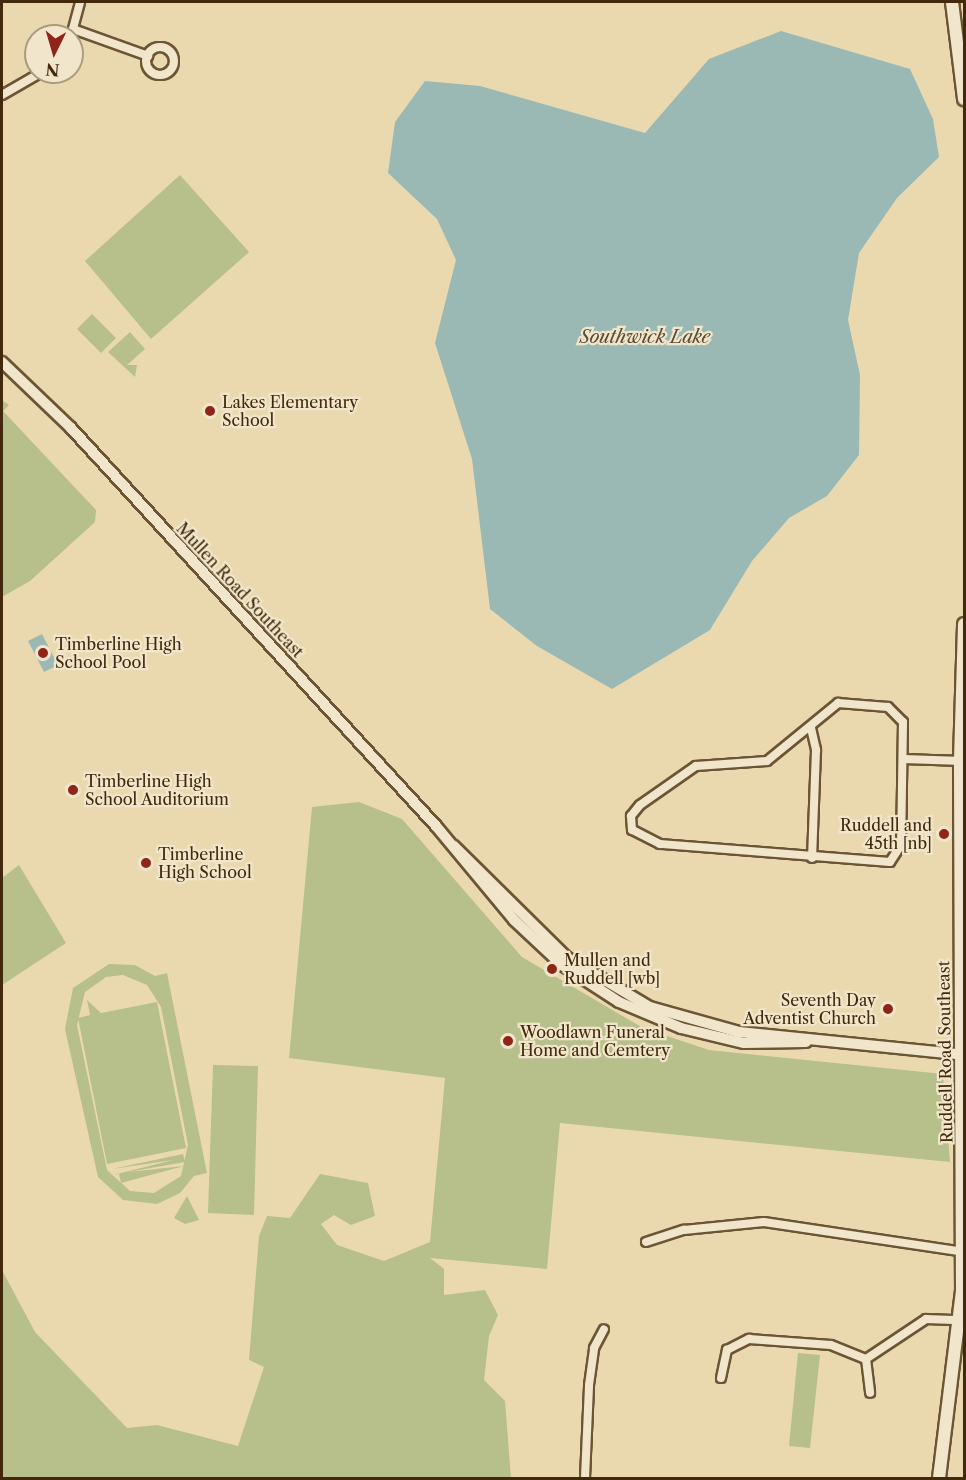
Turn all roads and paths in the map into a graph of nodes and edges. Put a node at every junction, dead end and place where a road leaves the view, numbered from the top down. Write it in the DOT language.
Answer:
graph roads {
  1 [pos="80,2"];
  2 [pos="952,2"];
  3 [pos="74,24"];
  4 [pos="84,36"];
  5 [pos="148,56"];
  6 [pos="962,65"];
  7 [pos="24,82"];
  8 [pos="2,95"];
  9 [pos="964,99"];
  10 [pos="2,362"];
  11 [pos="964,624"];
  12 [pos="964,631"];
  13 [pos="811,728"];
  14 [pos="903,759"];
  15 [pos="962,761"];
  16 [pos="812,858"];
  17 [pos="963,1055"];
  18 [pos="646,1242"];
  19 [pos="963,1251"];
  20 [pos="960,1320"];
  21 [pos="604,1329"];
  22 [pos="866,1359"];
  23 [pos="721,1378"];
  24 [pos="870,1393"];
  25 [pos="585,1479"];
  26 [pos="939,1479"];
  1 -- 3 [label="street"];
  2 -- 6 [label="main road"];
  4 -- 5 [label="street"];
  6 -- 9 [label="main road"];
  7 -- 8 [label="street"];
  10 -- 17 [label="street, Mullen Road Southeast"];
  11 -- 12 [label="main road, Ruddell Road Southeast"];
  12 -- 15 [label="main road, Ruddell Road Southeast"];
  13 -- 14 [label="street"];
  13 -- 16 [label="street"];
  13 -- 16 [label="street"];
  14 -- 15 [label="street"];
  14 -- 16 [label="street"];
  15 -- 17 [label="main road, Ruddell Road Southeast"];
  17 -- 19 [label="main road, Ruddell Road Southeast"];
  18 -- 19 [label="street"];
  19 -- 20 [label="main road, Ruddell Road Southeast"];
  20 -- 22 [label="street"];
  20 -- 26 [label="main road, Ruddell Road Southeast"];
  21 -- 25 [label="street"];
  22 -- 23 [label="street"];
  22 -- 24 [label="street"];
}
